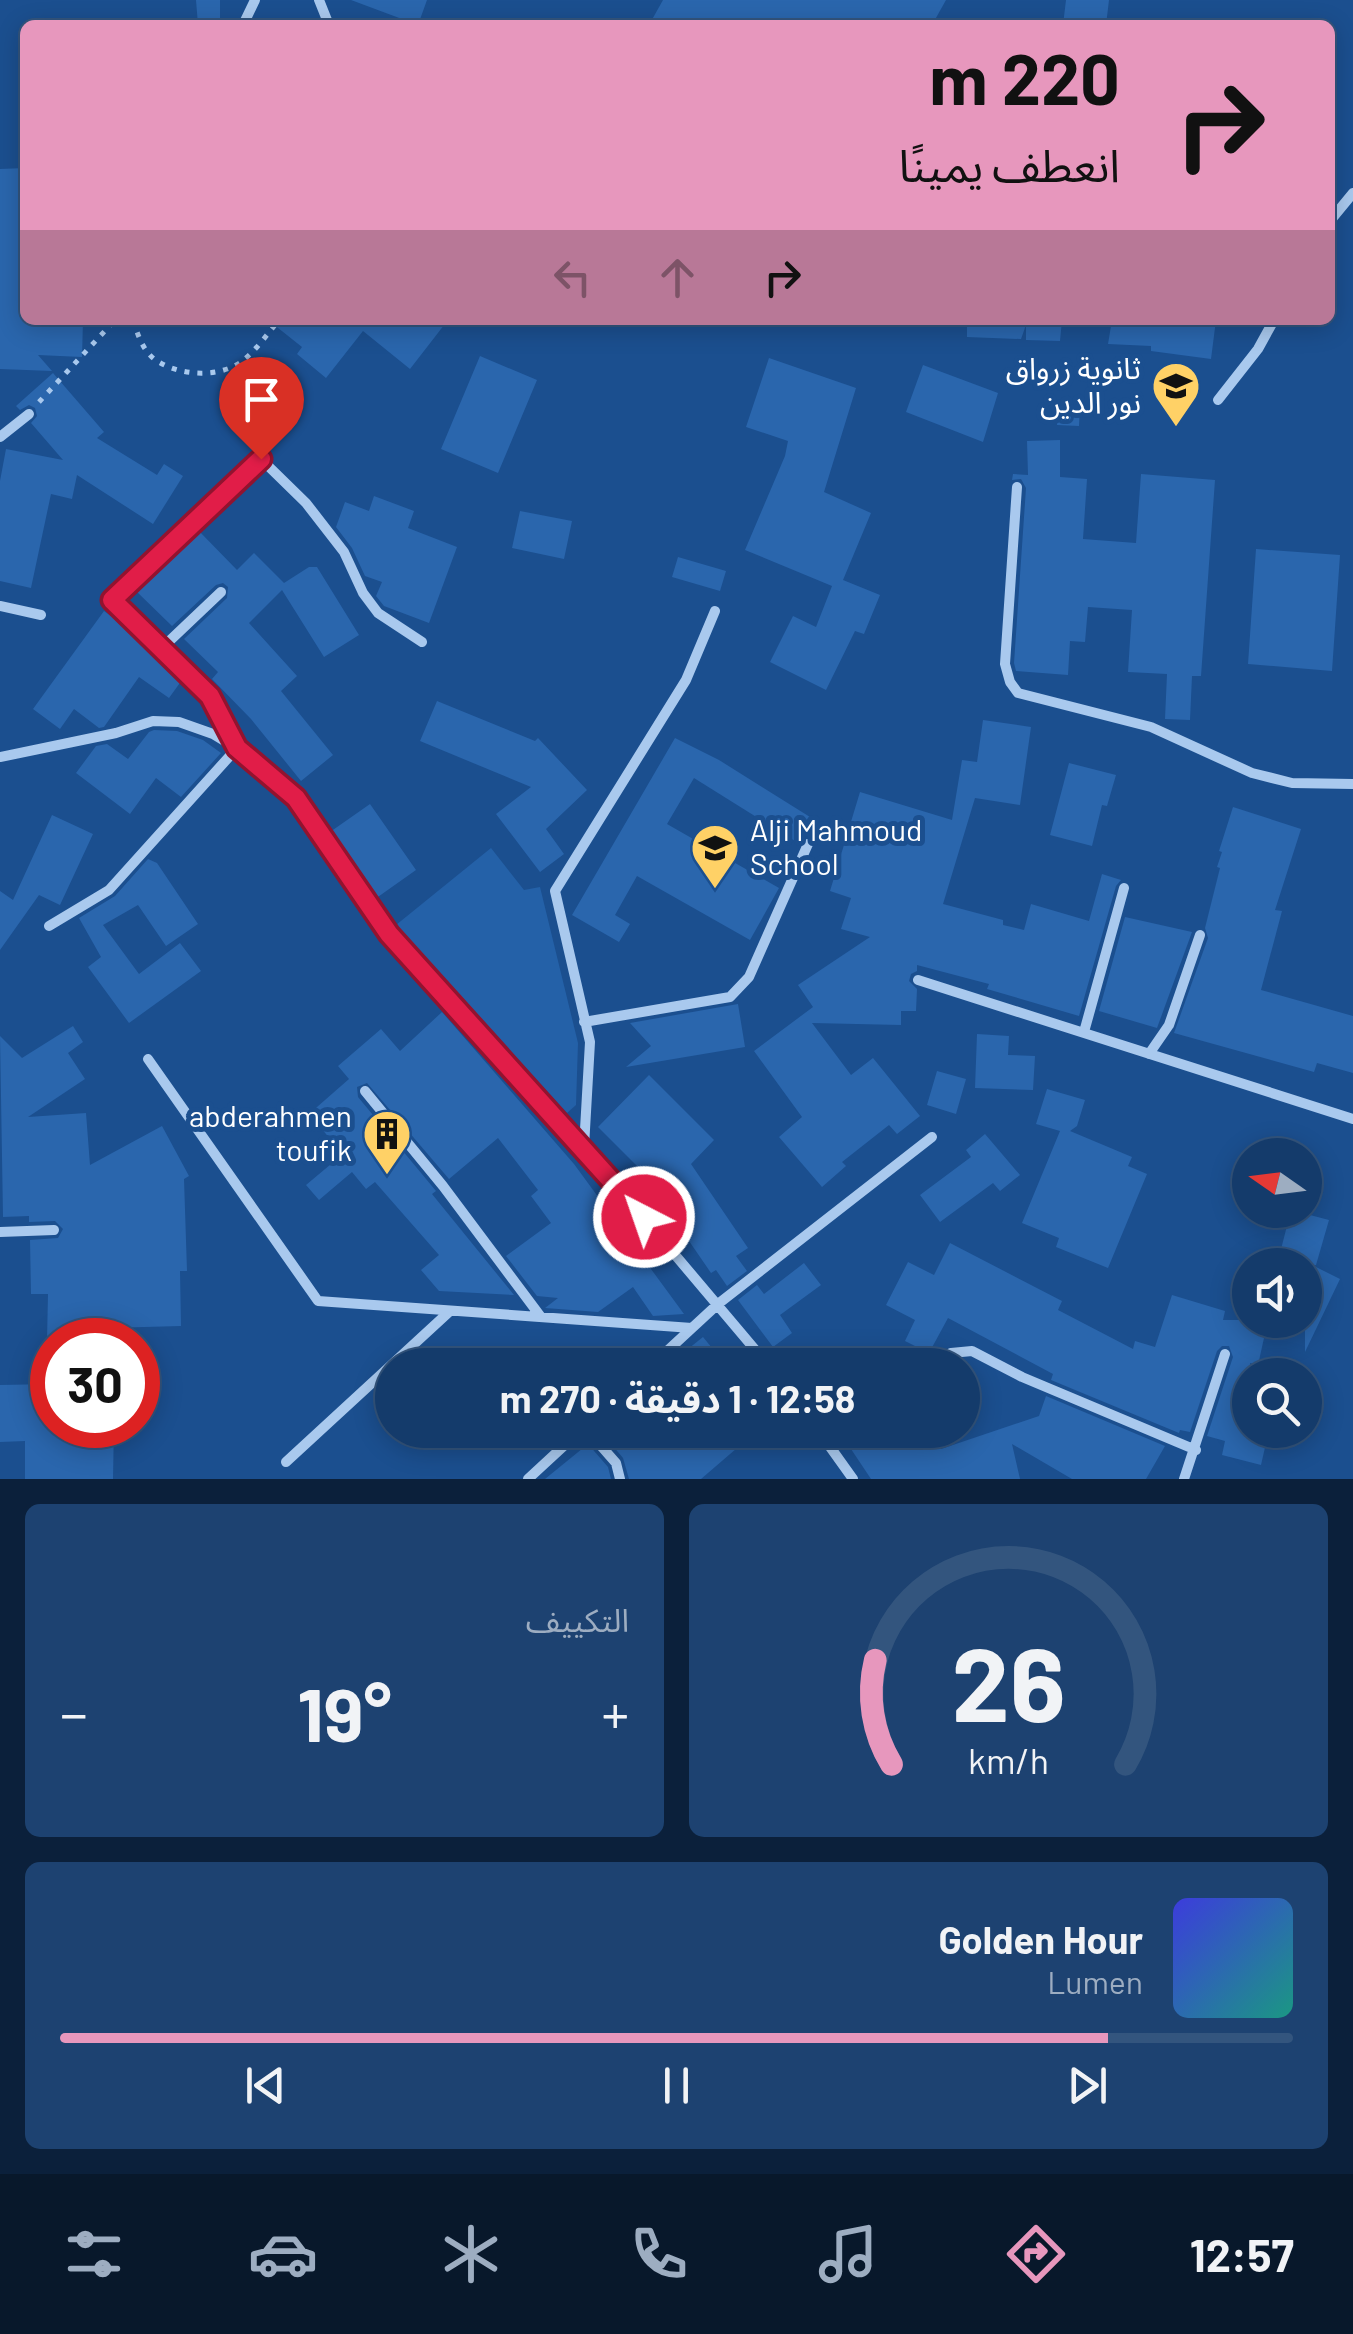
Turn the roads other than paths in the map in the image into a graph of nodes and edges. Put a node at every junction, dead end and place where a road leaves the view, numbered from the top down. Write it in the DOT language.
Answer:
graph roads {
  1 [pos="1353,193"];
  2 [pos="1335,215"];
  3 [pos="1271,325"];
  4 [pos="1218,400"];
  5 [pos="29,414"];
  6 [pos="0,437"];
  7 [pos="1016,487"];
  8 [pos="221,592"];
  9 [pos="0,606"];
  10 [pos="715,611"];
  11 [pos="40,615"];
  12 [pos="422,642"];
  13 [pos="162,648"];
  14 [pos="237,748"];
  15 [pos="0,757"];
  16 [pos="1353,784"];
  17 [pos="808,844"];
  18 [pos="1124,888"];
  19 [pos="49,926"];
  20 [pos="1200,935"];
  21 [pos="918,980"];
  22 [pos="584,1022"];
  23 [pos="1084,1032"];
  24 [pos="1149,1054"];
  25 [pos="148,1059"];
  26 [pos="364,1092"];
  27 [pos="1353,1119"];
  28 [pos="932,1137"];
  29 [pos="584,1147"];
  30 [pos="54,1230"];
  31 [pos="0,1232"];
  32 [pos="718,1304"];
  33 [pos="450,1311"];
  34 [pos="541,1317"];
  35 [pos="692,1328"];
  36 [pos="670,1348"];
  37 [pos="754,1348"];
  38 [pos="1225,1354"];
  39 [pos="980,1355"];
  40 [pos="563,1448"];
  41 [pos="601,1448"];
  42 [pos="832,1448"];
  43 [pos="1196,1450"];
  44 [pos="286,1462"];
  45 [pos="528,1479"];
  46 [pos="620,1479"];
  47 [pos="853,1479"];
  48 [pos="1184,1479"];
  1 -- 2 [label="street"];
  3 -- 4 [label="street"];
  5 -- 6 [label="street"];
  7 -- 16 [label="street"];
  8 -- 13 [label="street"];
  9 -- 11 [label="street"];
  10 -- 22 [label="street"];
  12 -- 13 [label="street"];
  13 -- 14 [label="street"];
  14 -- 15 [label="street"];
  14 -- 19 [label="street"];
  14 -- 29 [label="street"];
  17 -- 22 [label="street"];
  18 -- 23 [label="street"];
  20 -- 24 [label="street"];
  21 -- 23 [label="street"];
  22 -- 29 [label="street"];
  23 -- 24 [label="street"];
  24 -- 27 [label="street"];
  25 -- 33 [label="street"];
  26 -- 34 [label="street"];
  28 -- 32 [label="street"];
  29 -- 32 [label="street"];
  30 -- 31 [label="street"];
  32 -- 35 [label="street"];
  32 -- 37 [label="street"];
  33 -- 34 [label="street"];
  33 -- 44 [label="street"];
  34 -- 35 [label="street"];
  35 -- 36 [label="street"];
  38 -- 43 [label="street"];
  39 -- 43 [label="street"];
  40 -- 45 [label="street"];
  41 -- 46 [label="street"];
  42 -- 47 [label="street"];
  43 -- 48 [label="street"];
}
